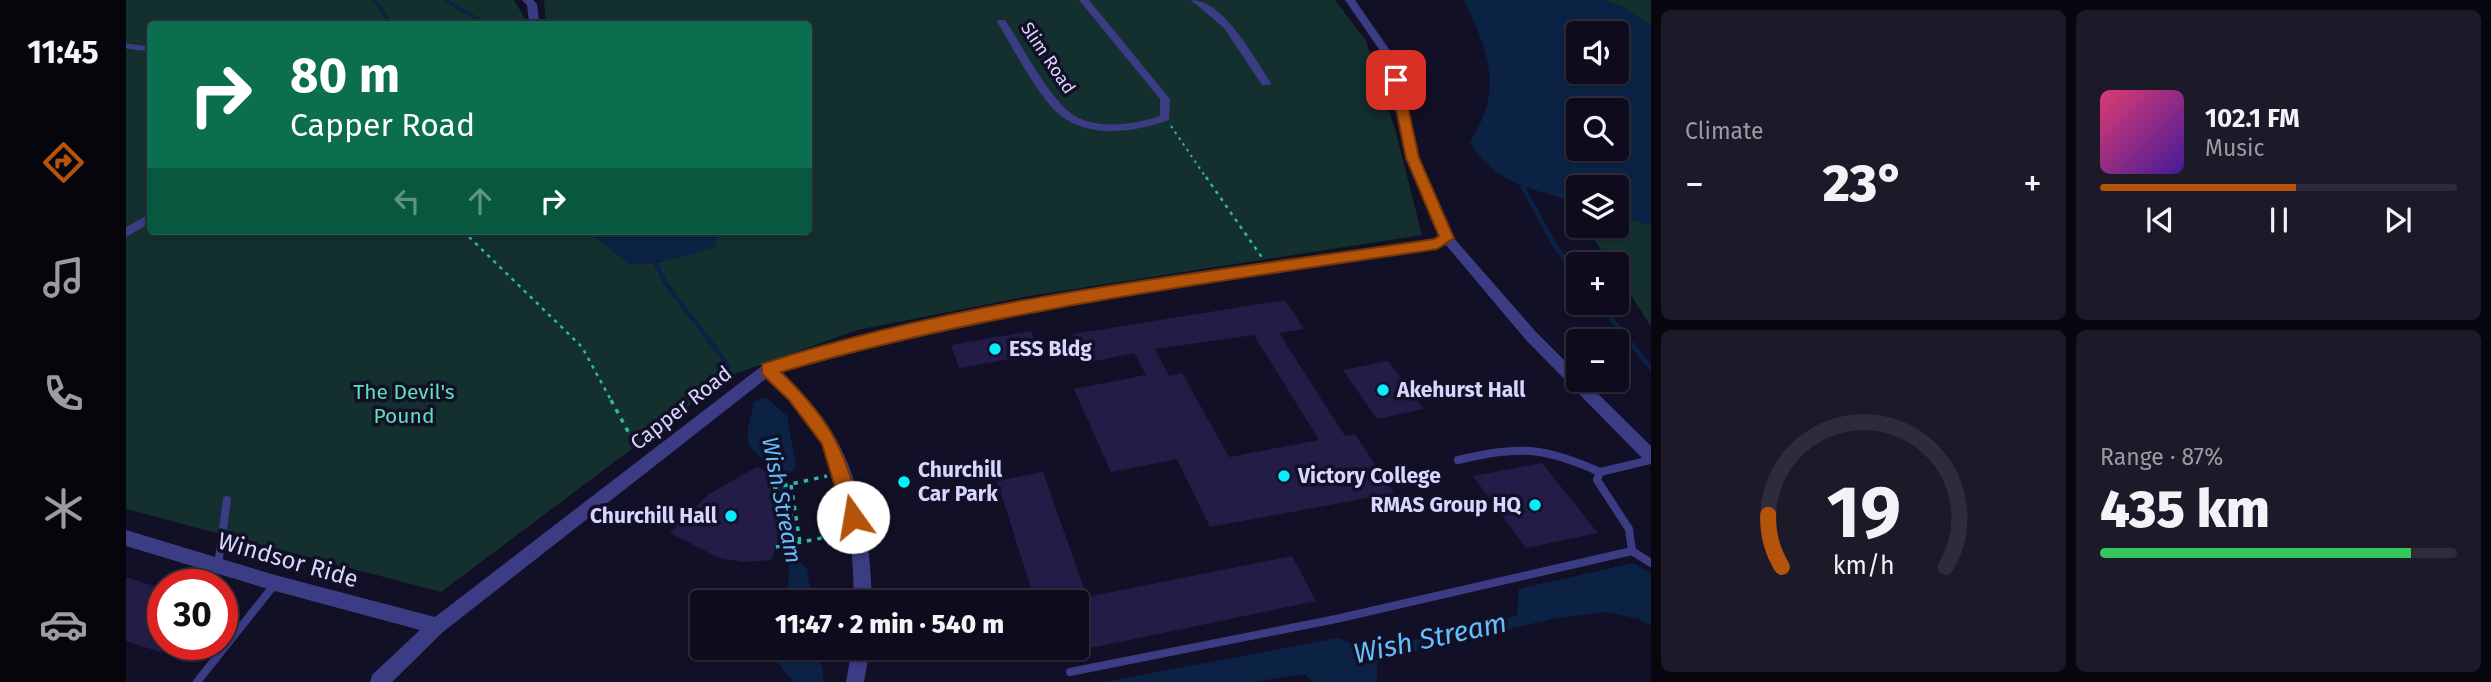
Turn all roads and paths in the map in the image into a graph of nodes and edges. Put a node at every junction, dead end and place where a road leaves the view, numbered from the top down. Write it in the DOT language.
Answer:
graph roads {
  1 [pos="527,0"];
  2 [pos="1084,0"];
  3 [pos="1196,0"];
  4 [pos="1350,0"];
  5 [pos="534,21"];
  6 [pos="1002,22"];
  7 [pos="126,46"];
  8 [pos="147,50"];
  9 [pos="1266,83"];
  10 [pos="1166,118"];
  11 [pos="147,220"];
  12 [pos="126,233"];
  13 [pos="467,235"];
  14 [pos="1447,238"];
  15 [pos="1270,269"];
  16 [pos="768,369"];
  17 [pos="1651,458"];
  18 [pos="1458,460"];
  19 [pos="645,462"];
  20 [pos="1600,472"];
  21 [pos="842,473"];
  22 [pos="791,485"];
  23 [pos="773,488"];
  24 [pos="227,500"];
  25 [pos="796,514"];
  26 [pos="778,518"];
  27 [pos="856,532"];
  28 [pos="126,538"];
  29 [pos="800,543"];
  30 [pos="776,547"];
  31 [pos="1632,551"];
  32 [pos="1651,564"];
  33 [pos="218,565"];
  34 [pos="275,583"];
  35 [pos="862,590"];
  36 [pos="437,626"];
  37 [pos="859,660"];
  38 [pos="1070,672"];
  39 [pos="197,682"];
  40 [pos="379,682"];
  41 [pos="855,682"];
  1 -- 5 [label="street"];
  2 -- 10 [label="street"];
  3 -- 9 [label="street"];
  4 -- 14 [label="street"];
  6 -- 10 [label="street, Slim Road"];
  7 -- 8 [label="lane"];
  10 -- 15 [label="path"];
  11 -- 12 [label="street"];
  13 -- 19 [label="path"];
  14 -- 15 [label="street, Capper Road"];
  14 -- 17 [label="street"];
  15 -- 16 [label="street, Capper Road"];
  16 -- 19 [label="street, Capper Road"];
  16 -- 21 [label="street"];
  17 -- 20 [label="lane"];
  18 -- 20 [label="lane"];
  19 -- 36 [label="street, Capper Road"];
  20 -- 31 [label="lane"];
  21 -- 22 [label="path"];
  21 -- 27 [label="street"];
  22 -- 23 [label="path"];
  22 -- 25 [label="path"];
  24 -- 33 [label="lane"];
  25 -- 26 [label="path"];
  25 -- 29 [label="path"];
  27 -- 29 [label="path"];
  27 -- 35 [label="street"];
  28 -- 33 [label="street, Windsor Ride"];
  29 -- 30 [label="path"];
  31 -- 32 [label="lane"];
  31 -- 38 [label="lane"];
  33 -- 34 [label="street, Windsor Ride"];
  34 -- 36 [label="street, Windsor Ride"];
  34 -- 39 [label="lane"];
  36 -- 40 [label="street, Capper Road"];
  37 -- 41 [label="street"];
}
